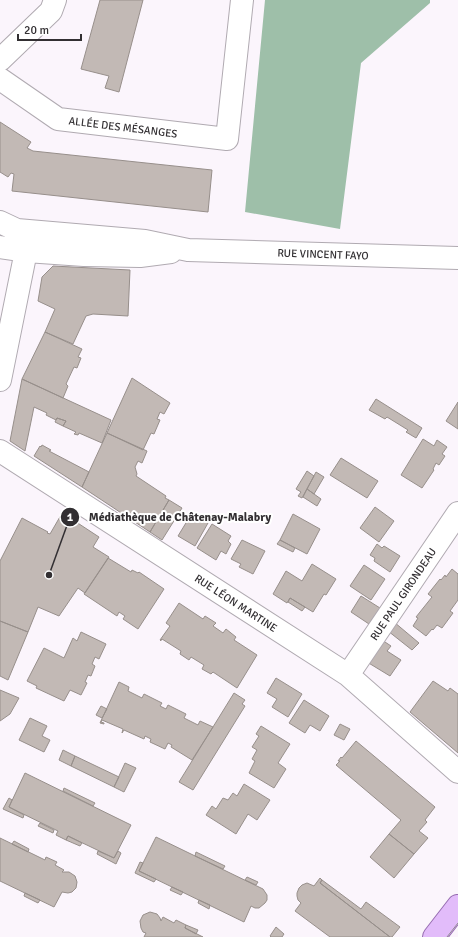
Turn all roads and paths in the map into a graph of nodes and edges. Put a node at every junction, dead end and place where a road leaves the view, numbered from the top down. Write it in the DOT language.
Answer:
graph roads {
  1 [pos="55,0"];
  2 [pos="242,0"];
  3 [pos="0,60"];
  4 [pos="0,79"];
  5 [pos="8,226"];
  6 [pos="0,243"];
  7 [pos="0,247"];
  8 [pos="188,250"];
  9 [pos="26,251"];
  10 [pos="458,258"];
  11 [pos="0,380"];
  12 [pos="0,451"];
  13 [pos="458,513"];
  14 [pos="348,675"];
  15 [pos="458,772"];
  16 [pos="458,906"];
  17 [pos="434,937"];
  1 -- 3 [label="street"];
  2 -- 4 [label="street, ALLÉE DES MÉSANGES"];
  5 -- 6 [label="street"];
  5 -- 8 [label="street, RUE VINCENT FAYO"];
  5 -- 9 [label="street"];
  7 -- 9 [label="street, RUE VINCENT FAYO"];
  8 -- 9 [label="street, RUE VINCENT FAYO"];
  8 -- 10 [label="street, RUE VINCENT FAYO"];
  9 -- 11 [label="street"];
  12 -- 14 [label="street, RUE LÉON MARTINE"];
  13 -- 14 [label="street, RUE PAUL GIRONDEAU"];
  14 -- 15 [label="street, RUE LÉON MARTINE"];
  16 -- 17 [label="main road"];
}
